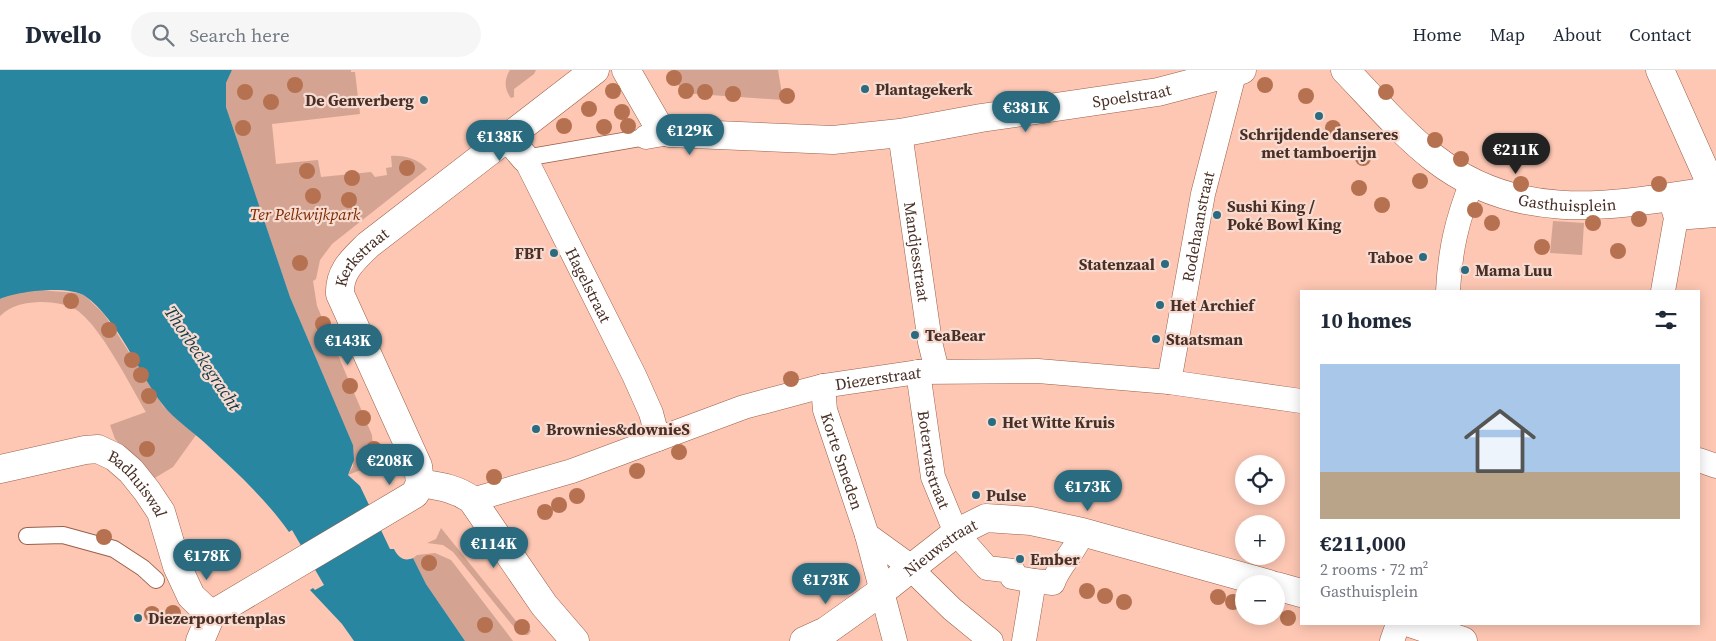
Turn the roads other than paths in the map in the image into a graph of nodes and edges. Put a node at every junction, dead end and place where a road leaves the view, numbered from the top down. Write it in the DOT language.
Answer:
graph roads {
  1 [pos="595,70"];
  2 [pos="626,70"];
  3 [pos="1345,70"];
  4 [pos="1660,70"];
  5 [pos="1238,72"];
  6 [pos="900,133"];
  7 [pos="657,135"];
  8 [pos="812,139"];
  9 [pos="516,148"];
  10 [pos="1472,182"];
  11 [pos="1715,199"];
  12 [pos="1673,208"];
  13 [pos="1448,290"];
  14 [pos="1663,290"];
  15 [pos="927,372"];
  16 [pos="1169,382"];
  17 [pos="823,386"];
  18 [pos="1300,401"];
  19 [pos="658,439"];
  20 [pos="1700,460"];
  21 [pos="1716,466"];
  22 [pos="0,469"];
  23 [pos="420,483"];
  24 [pos="472,500"];
  25 [pos="1082,532"];
  26 [pos="956,533"];
  27 [pos="867,535"];
  28 [pos="26,536"];
  29 [pos="910,569"];
  30 [pos="166,573"];
  31 [pos="1237,575"];
  32 [pos="1034,581"];
  33 [pos="1285,589"];
  34 [pos="882,591"];
  35 [pos="1300,593"];
  36 [pos="211,615"];
  37 [pos="1398,625"];
  38 [pos="1416,625"];
  39 [pos="200,641"];
  40 [pos="575,641"];
  41 [pos="804,641"];
  42 [pos="895,641"];
  43 [pos="991,641"];
  44 [pos="1024,641"];
  45 [pos="1392,641"];
  46 [pos="1463,641"];
  1 -- 9 [label="street"];
  2 -- 7 [label="street"];
  3 -- 10 [label="street, Gasthuisplein"];
  4 -- 11 [label="street"];
  5 -- 6 [label="street, Spoelstraat"];
  5 -- 16 [label="street, Rodehaanstraat"];
  6 -- 8 [label="street, Spoelstraat"];
  6 -- 15 [label="street, Mandjesstraat"];
  7 -- 8 [label="street, Kerkstraat"];
  7 -- 9 [label="lane, Kerkstraat"];
  9 -- 19 [label="street, Hagelstraat"];
  9 -- 23 [label="street, Kerkstraat"];
  10 -- 12 [label="street, Gasthuisplein"];
  10 -- 13 [label="street"];
  11 -- 12 [label="street, Gasthuisplein"];
  12 -- 14 [label="street"];
  15 -- 16 [label="street, Diezerstraat"];
  15 -- 17 [label="street, Diezerstraat"];
  15 -- 26 [label="street, Botervatstraat"];
  16 -- 18 [label="street, Diezerstraat"];
  17 -- 19 [label="street, Diezerstraat"];
  17 -- 27 [label="street, Korte Smeden"];
  19 -- 24 [label="street, Diezerstraat"];
  20 -- 21 [label="street"];
  22 -- 30 [label="street, Badhuiswal"];
  23 -- 24 [label="street"];
  23 -- 36 [label="street"];
  24 -- 40 [label="street"];
  25 -- 26 [label="street, Nieuwstraat"];
  25 -- 31 [label="street, Nieuwstraat"];
  25 -- 32 [label="street"];
  26 -- 29 [label="street, Nieuwstraat"];
  26 -- 32 [label="street, Botervatstraat"];
  27 -- 29 [label="street"];
  27 -- 34 [label="street, Korte Smeden"];
  28 -- 30 [label="lane"];
  29 -- 34 [label="street, Nieuwstraat"];
  29 -- 43 [label="street"];
  30 -- 36 [label="street, Badhuiswal"];
  32 -- 44 [label="street"];
  33 -- 35 [label="street"];
  34 -- 41 [label="street, Nieuwstraat"];
  34 -- 42 [label="street, Korte Smeden"];
  36 -- 39 [label="street"];
  37 -- 45 [label="street"];
  38 -- 46 [label="street"];
}
